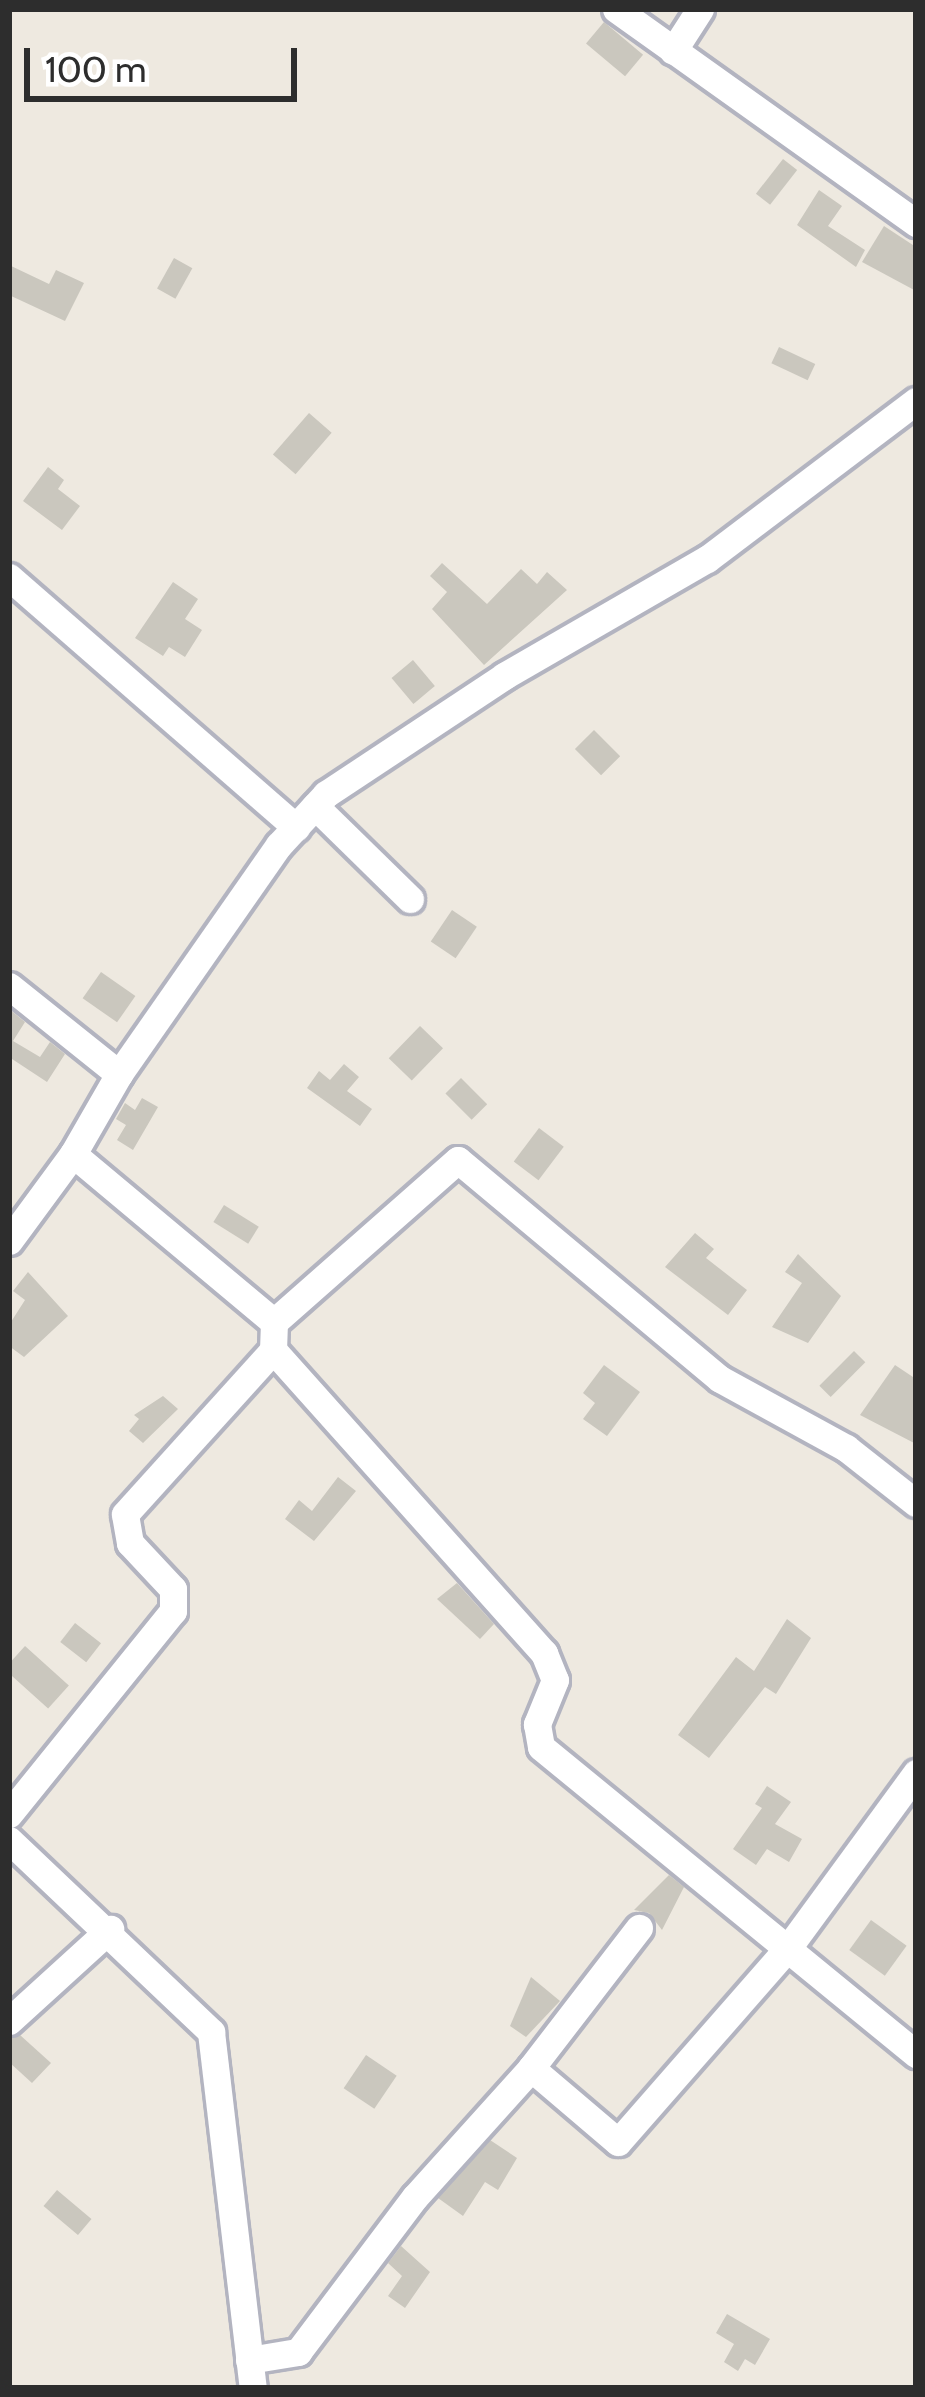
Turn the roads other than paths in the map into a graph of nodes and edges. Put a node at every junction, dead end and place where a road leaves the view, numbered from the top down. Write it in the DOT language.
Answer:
graph roads {
  1 [pos="616,9"];
  2 [pos="700,9"];
  3 [pos="673,51"];
  4 [pos="916,223"];
  5 [pos="916,401"];
  6 [pos="9,577"];
  7 [pos="305,816"];
  8 [pos="410,899"];
  9 [pos="9,986"];
  10 [pos="119,1073"];
  11 [pos="73,1154"];
  12 [pos="9,1241"];
  13 [pos="274,1336"];
  14 [pos="916,1503"];
  15 [pos="916,1772"];
  16 [pos="9,1814"];
  17 [pos="9,1840"];
  18 [pos="639,1928"];
  19 [pos="110,1929"];
  20 [pos="788,1948"];
  21 [pos="9,2021"];
  22 [pos="916,2054"];
  23 [pos="531,2068"];
  24 [pos="251,2374"];
  1 -- 3 [label="street"];
  2 -- 3 [label="street"];
  3 -- 4 [label="street"];
  5 -- 7 [label="street"];
  6 -- 7 [label="street"];
  7 -- 8 [label="street"];
  7 -- 10 [label="street"];
  9 -- 10 [label="street"];
  10 -- 11 [label="street"];
  11 -- 12 [label="street"];
  11 -- 13 [label="street"];
  13 -- 14 [label="street"];
  13 -- 16 [label="street"];
  13 -- 20 [label="street"];
  15 -- 20 [label="street"];
  17 -- 19 [label="street"];
  18 -- 23 [label="street"];
  19 -- 21 [label="street"];
  19 -- 24 [label="street"];
  20 -- 22 [label="street"];
  20 -- 23 [label="street"];
  23 -- 24 [label="street"];
}
